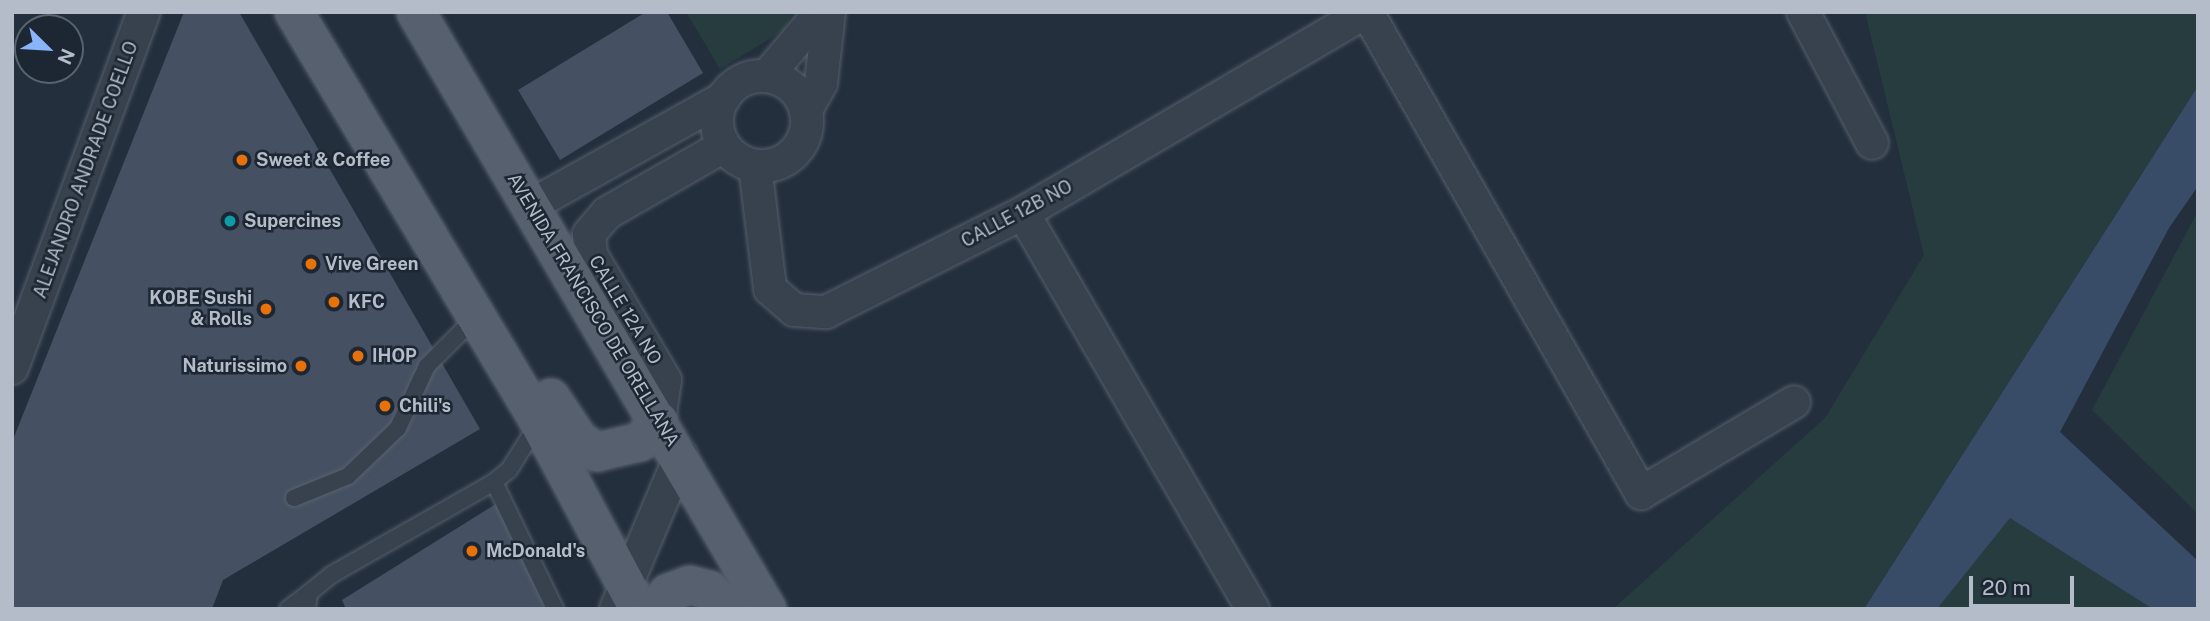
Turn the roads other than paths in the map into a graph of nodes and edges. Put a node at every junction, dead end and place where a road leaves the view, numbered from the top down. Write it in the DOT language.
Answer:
graph roads {
  1 [pos="144,12"];
  2 [pos="294,12"];
  3 [pos="416,12"];
  4 [pos="821,12"];
  5 [pos="829,12"];
  6 [pos="1366,12"];
  7 [pos="1804,12"];
  8 [pos="767,76"];
  9 [pos="724,97"];
  10 [pos="806,110"];
  11 [pos="1872,143"];
  12 [pos="724,146"];
  13 [pos="755,166"];
  14 [pos="393,174"];
  15 [pos="530,206"];
  16 [pos="1023,214"];
  17 [pos="477,316"];
  18 [pos="12,368"];
  19 [pos="1794,402"];
  20 [pos="659,421"];
  21 [pos="539,422"];
  22 [pos="681,455"];
  23 [pos="494,482"];
  24 [pos="294,498"];
  25 [pos="308,601"];
  26 [pos="627,601"];
  27 [pos="557,607"];
  28 [pos="288,609"];
  29 [pos="657,609"];
  30 [pos="727,609"];
  31 [pos="767,609"];
  32 [pos="1253,609"];
  1 -- 18 [label="street, ALEJANDRO ANDRADE COELLO"];
  2 -- 14 [label="main road"];
  3 -- 15 [label="main road, AVENIDA FRANCISCO DE ORELLANA"];
  4 -- 8 [label="street"];
  5 -- 10 [label="street"];
  6 -- 16 [label="street, CALLE 12B NO"];
  6 -- 19 [label="street"];
  7 -- 11 [label="street"];
  8 -- 9 [label="street"];
  8 -- 10 [label="street"];
  9 -- 12 [label="street"];
  9 -- 15 [label="street"];
  10 -- 13 [label="street"];
  12 -- 13 [label="street"];
  12 -- 20 [label="street, CALLE 12A NO"];
  13 -- 16 [label="street, CALLE 12B NO"];
  14 -- 17 [label="main road"];
  14 -- 20 [label="main road"];
  15 -- 20 [label="main road, AVENIDA FRANCISCO DE ORELLANA"];
  16 -- 32 [label="street"];
  17 -- 21 [label="main road"];
  17 -- 24 [label="lane"];
  20 -- 22 [label="main road, AVENIDA FRANCISCO DE ORELLANA"];
  21 -- 23 [label="lane"];
  21 -- 26 [label="main road"];
  22 -- 26 [label="street"];
  22 -- 31 [label="main road, AVENIDA FRANCISCO DE ORELLANA"];
  23 -- 25 [label="lane"];
  23 -- 27 [label="lane"];
  25 -- 28 [label="lane"];
  29 -- 30 [label="main road"];
}
